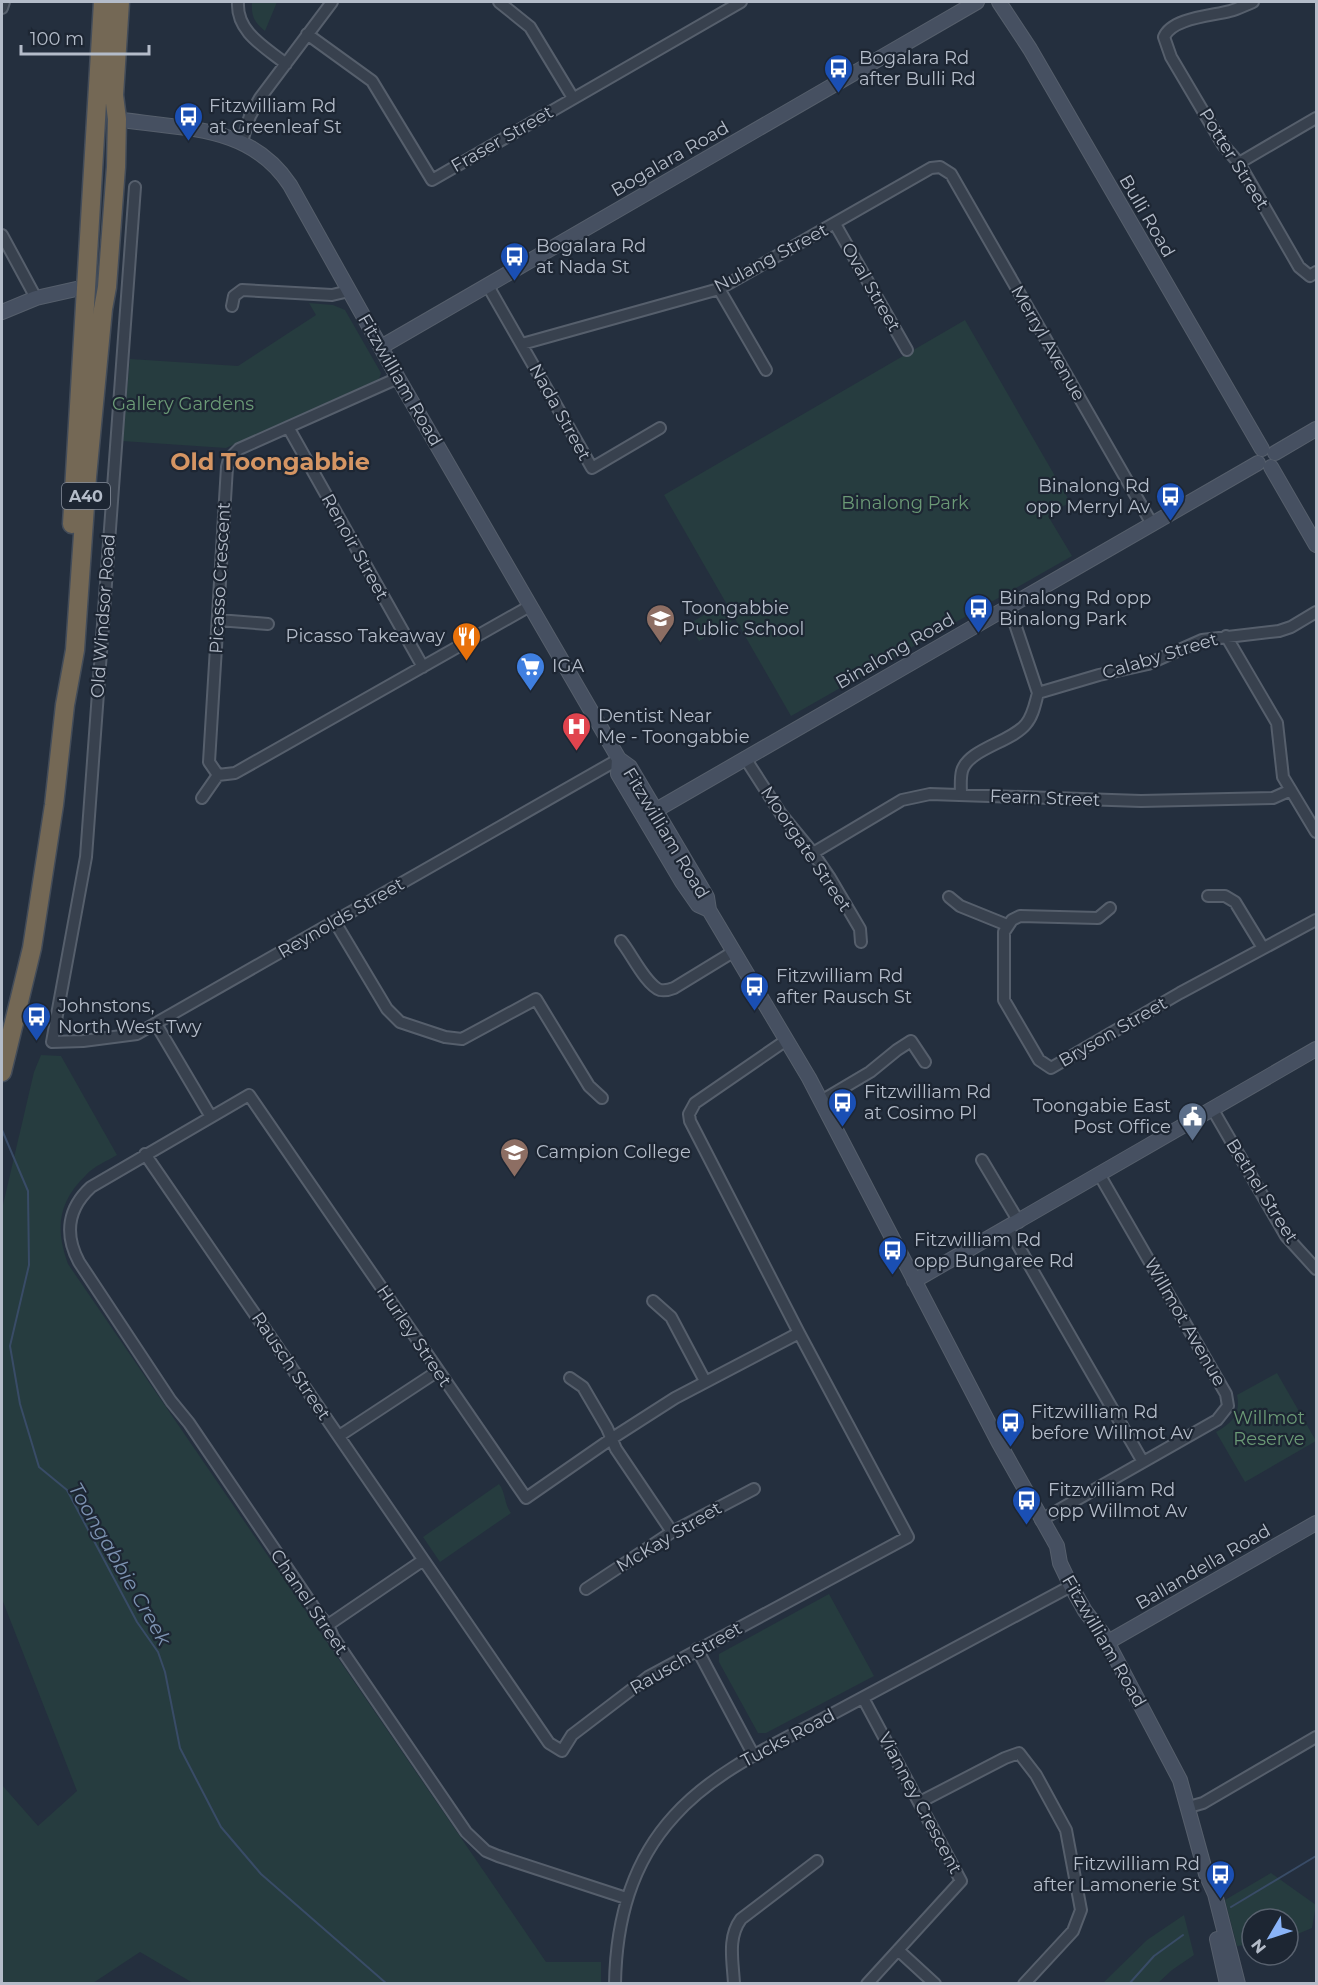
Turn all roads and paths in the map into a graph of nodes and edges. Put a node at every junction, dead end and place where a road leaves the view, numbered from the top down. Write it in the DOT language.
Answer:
graph roads {
  1 [pos="4,2"];
  2 [pos="103,2"];
  3 [pos="120,2"];
  4 [pos="238,2"];
  5 [pos="332,2"];
  6 [pos="499,2"];
  7 [pos="741,2"];
  8 [pos="977,2"];
  9 [pos="986,2"];
  10 [pos="999,2"];
  11 [pos="1253,2"];
  12 [pos="2,8"];
  13 [pos="307,34"];
  14 [pos="286,64"];
  15 [pos="573,98"];
  16 [pos="96,116"];
  17 [pos="1317,118"];
  18 [pos="117,119"];
  19 [pos="242,141"];
  20 [pos="1239,163"];
  21 [pos="940,167"];
  22 [pos="135,187"];
  23 [pos="835,224"];
  24 [pos="2,235"];
  25 [pos="1313,274"];
  26 [pos="488,286"];
  27 [pos="84,287"];
  28 [pos="107,287"];
  29 [pos="719,289"];
  30 [pos="349,291"];
  31 [pos="36,298"];
  32 [pos="232,306"];
  33 [pos="2,312"];
  34 [pos="522,344"];
  35 [pos="381,347"];
  36 [pos="907,350"];
  37 [pos="766,370"];
  38 [pos="398,378"];
  39 [pos="288,427"];
  40 [pos="660,428"];
  41 [pos="1317,429"];
  42 [pos="1267,458"];
  43 [pos="1152,524"];
  44 [pos="1317,545"];
  45 [pos="530,606"];
  46 [pos="1009,606"];
  47 [pos="1317,612"];
  48 [pos="218,621"];
  49 [pos="268,624"];
  50 [pos="1226,636"];
  51 [pos="423,667"];
  52 [pos="1038,693"];
  53 [pos="65,705"];
  54 [pos="746,758"];
  55 [pos="619,759"];
  56 [pos="218,775"];
  57 [pos="1291,790"];
  58 [pos="960,795"];
  59 [pos="202,798"];
  60 [pos="650,814"];
  61 [pos="1315,826"];
  62 [pos="813,853"];
  63 [pos="1208,896"];
  64 [pos="950,897"];
  65 [pos="1110,908"];
  66 [pos="1317,920"];
  67 [pos="335,922"];
  68 [pos="1007,925"];
  69 [pos="621,941"];
  70 [pos="861,942"];
  71 [pos="1263,948"];
  72 [pos="733,952"];
  73 [pos="156,1024"];
  74 [pos="785,1041"];
  75 [pos="52,1042"];
  76 [pos="1317,1049"];
  77 [pos="925,1062"];
  78 [pos="2,1072"];
  79 [pos="602,1098"];
  80 [pos="821,1101"];
  81 [pos="1213,1110"];
  82 [pos="211,1117"];
  83 [pos="146,1154"];
  84 [pos="982,1160"];
  85 [pos="1099,1174"];
  86 [pos="70,1221"];
  87 [pos="1013,1225"];
  88 [pos="1317,1269"];
  89 [pos="914,1281"];
  90 [pos="653,1302"];
  91 [pos="799,1334"];
  92 [pos="438,1371"];
  93 [pos="570,1377"];
  94 [pos="705,1381"];
  95 [pos="339,1436"];
  96 [pos="611,1439"];
  97 [pos="1143,1462"];
  98 [pos="754,1489"];
  99 [pos="1041,1520"];
  100 [pos="1317,1523"];
  101 [pos="672,1532"];
  102 [pos="422,1561"];
  103 [pos="1071,1586"];
  104 [pos="586,1589"];
  105 [pos="328,1625"];
  106 [pos="1108,1642"];
  107 [pos="697,1649"];
  108 [pos="863,1698"];
  109 [pos="1317,1737"];
  110 [pos="754,1756"];
  111 [pos="920,1802"];
  112 [pos="1189,1807"];
  113 [pos="817,1861"];
  114 [pos="1206,1874"];
  115 [pos="626,1898"];
  116 [pos="898,1950"];
  117 [pos="615,1983"];
  118 [pos="734,1983"];
  119 [pos="867,1983"];
  120 [pos="935,1983"];
  121 [pos="1024,1983"];
  122 [pos="1227,1983"];
  123 [pos="1238,1983"];
  1 -- 12 [label="street"];
  2 -- 16 [label="highway, Old Windsor Road / A40"];
  3 -- 18 [label="highway, Old Windsor Road / A40"];
  4 -- 14 [label="street"];
  5 -- 13 [label="street"];
  6 -- 15 [label="street"];
  7 -- 15 [label="street, Fraser Street"];
  8 -- 26 [label="street, Bogalara Road"];
  9 -- 10 [label="street"];
  10 -- 42 [label="street, Bulli Road"];
  11 -- 20 [label="street, Potter Street"];
  13 -- 14 [label="street"];
  13 -- 15 [label="street, Fraser Street"];
  14 -- 19 [label="street"];
  16 -- 18 [label="highway, Fitzwilliam Road"];
  16 -- 27 [label="highway, Old Windsor Road / A40"];
  17 -- 20 [label="street"];
  18 -- 19 [label="street, Fitzwilliam Road"];
  18 -- 28 [label="highway, Old Windsor Road / A40"];
  19 -- 30 [label="street, Fitzwilliam Road"];
  20 -- 25 [label="street, Potter Street"];
  21 -- 23 [label="street, Nulang Street"];
  21 -- 43 [label="street, Merryl Avenue"];
  22 -- 75 [label="street, Old Windsor Road"];
  23 -- 29 [label="street, Nulang Street"];
  23 -- 36 [label="street, Oval Street"];
  24 -- 31 [label="street"];
  26 -- 34 [label="street, Nada Street"];
  26 -- 35 [label="street, Bogalara Road"];
  27 -- 28 [label="highway"];
  27 -- 31 [label="street"];
  27 -- 53 [label="highway, Old Windsor Road / A40"];
  28 -- 53 [label="highway, Old Windsor Road / A40"];
  29 -- 34 [label="street, Nulang Street"];
  29 -- 37 [label="street"];
  30 -- 32 [label="street"];
  30 -- 35 [label="street, Fitzwilliam Road"];
  31 -- 33 [label="street"];
  34 -- 40 [label="street, Nada Street"];
  35 -- 38 [label="street, Fitzwilliam Road"];
  38 -- 39 [label="street, Picasso Crescent"];
  38 -- 45 [label="street, Fitzwilliam Road"];
  39 -- 48 [label="street, Picasso Crescent"];
  39 -- 51 [label="street, Renoir Street"];
  41 -- 42 [label="street, Binalong Road"];
  42 -- 43 [label="street, Binalong Road"];
  42 -- 44 [label="street, Bulli Road"];
  43 -- 46 [label="street, Binalong Road"];
  45 -- 51 [label="street"];
  45 -- 55 [label="street, Fitzwilliam Road"];
  46 -- 52 [label="street"];
  46 -- 54 [label="street, Binalong Road"];
  47 -- 50 [label="street, Calaby Street"];
  48 -- 49 [label="street"];
  48 -- 56 [label="street, Picasso Crescent"];
  50 -- 52 [label="street, Calaby Street"];
  50 -- 57 [label="street"];
  51 -- 56 [label="street"];
  52 -- 58 [label="street"];
  53 -- 78 [label="highway, Old Windsor Road / A40"];
  54 -- 60 [label="street, Binalong Road"];
  54 -- 62 [label="street, Moorgate Street"];
  55 -- 60 [label="street, Fitzwilliam Road"];
  55 -- 67 [label="street, Reynolds Street"];
  56 -- 59 [label="street"];
  57 -- 58 [label="street, Fearn Street"];
  57 -- 61 [label="street"];
  58 -- 62 [label="street, Fearn Street"];
  60 -- 72 [label="street, Fitzwilliam Road"];
  62 -- 70 [label="street, Moorgate Street"];
  63 -- 71 [label="street"];
  64 -- 68 [label="street"];
  65 -- 68 [label="street"];
  66 -- 71 [label="street, Bryson Street"];
  67 -- 73 [label="street, Reynolds Street"];
  67 -- 79 [label="street"];
  68 -- 71 [label="street, Bryson Street"];
  69 -- 72 [label="street"];
  72 -- 74 [label="street, Fitzwilliam Road"];
  73 -- 75 [label="street, Reynolds Street"];
  73 -- 82 [label="street"];
  74 -- 80 [label="street, Fitzwilliam Road"];
  74 -- 91 [label="street, Rausch Street"];
  76 -- 81 [label="street"];
  77 -- 80 [label="street"];
  80 -- 89 [label="street, Fitzwilliam Road"];
  81 -- 85 [label="street"];
  81 -- 88 [label="street, Bethel Street"];
  82 -- 83 [label="street, Hurley Street"];
  82 -- 92 [label="street, Hurley Street"];
  83 -- 86 [label="street, Hurley Street"];
  83 -- 95 [label="street, Rausch Street"];
  84 -- 87 [label="street"];
  85 -- 87 [label="street"];
  85 -- 97 [label="street, Willmot Avenue"];
  86 -- 105 [label="street, Chanel Street"];
  87 -- 89 [label="street"];
  87 -- 97 [label="street"];
  89 -- 99 [label="street, Fitzwilliam Road"];
  90 -- 94 [label="street"];
  91 -- 94 [label="street, Hurley Street"];
  91 -- 107 [label="street, Rausch Street"];
  92 -- 95 [label="street"];
  92 -- 96 [label="street, Hurley Street"];
  93 -- 96 [label="street"];
  94 -- 96 [label="street, Hurley Street"];
  95 -- 102 [label="street, Rausch Street"];
  96 -- 101 [label="street"];
  97 -- 99 [label="street, Willmot Avenue"];
  98 -- 101 [label="street, McKay Street"];
  99 -- 103 [label="street, Fitzwilliam Road"];
  100 -- 106 [label="street, Ballandella Road"];
  101 -- 104 [label="street, McKay Street"];
  102 -- 105 [label="street"];
  102 -- 107 [label="street, Rausch Street"];
  103 -- 106 [label="street, Fitzwilliam Road"];
  103 -- 108 [label="street, Tucks Road"];
  105 -- 115 [label="street, Chanel Street"];
  106 -- 112 [label="street, Fitzwilliam Road"];
  107 -- 110 [label="street"];
  108 -- 110 [label="street, Tucks Road"];
  108 -- 111 [label="street, Vianney Crescent"];
  109 -- 112 [label="street"];
  110 -- 115 [label="street, Tucks Road"];
  111 -- 116 [label="street, Vianney Crescent"];
  111 -- 121 [label="street"];
  112 -- 114 [label="street, Fitzwilliam Road"];
  113 -- 118 [label="street"];
  114 -- 122 [label="street, Fitzwilliam Road"];
  114 -- 123 [label="street, Fitzwilliam Road"];
  115 -- 117 [label="street, Tucks Road"];
  116 -- 119 [label="street, Vianney Crescent"];
  116 -- 120 [label="street"];
}
